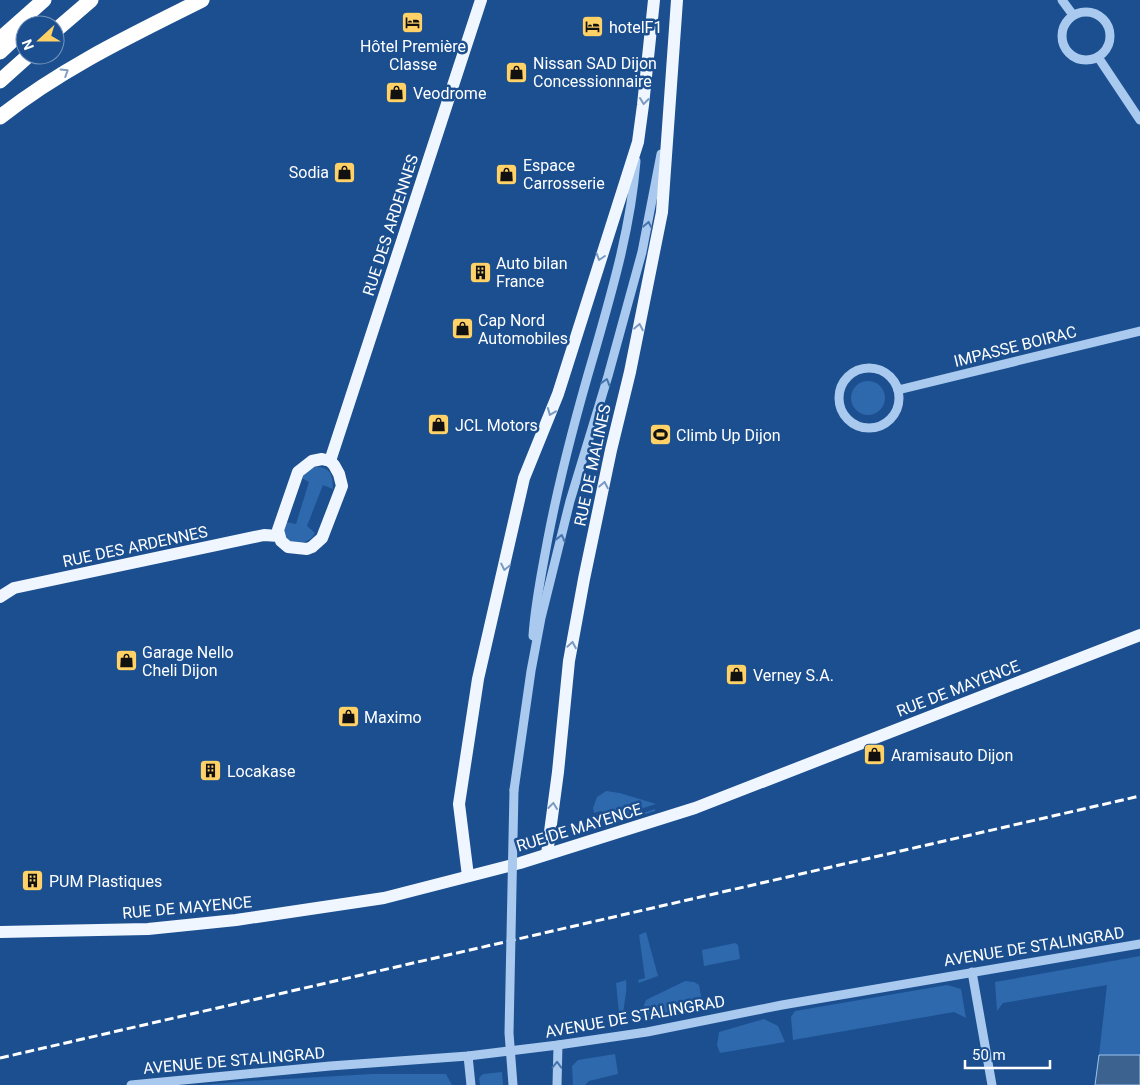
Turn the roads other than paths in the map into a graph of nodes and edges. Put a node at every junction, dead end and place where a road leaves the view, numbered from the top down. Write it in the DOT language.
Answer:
graph roads {
  1 [pos="44,0"];
  2 [pos="57,0"];
  3 [pos="91,0"];
  4 [pos="202,0"];
  5 [pos="481,0"];
  6 [pos="654,0"];
  7 [pos="677,0"];
  8 [pos="1062,0"];
  9 [pos="41,15"];
  10 [pos="1073,15"];
  11 [pos="65,22"];
  12 [pos="15,38"];
  13 [pos="0,39"];
  14 [pos="0,52"];
  15 [pos="1098,57"];
  16 [pos="17,65"];
  17 [pos="0,81"];
  18 [pos="672,82"];
  19 [pos="0,116"];
  20 [pos="1140,120"];
  21 [pos="638,142"];
  22 [pos="1140,331"];
  23 [pos="898,390"];
  24 [pos="330,460"];
  25 [pos="279,536"];
  26 [pos="0,597"];
  27 [pos="1140,635"];
  28 [pos="531,671"];
  29 [pos="547,854"];
  30 [pos="468,876"];
  31 [pos="0,932"];
  32 [pos="1140,944"];
  33 [pos="972,972"];
  34 [pos="558,1045"];
  35 [pos="468,1056"];
  36 [pos="131,1085"];
  37 [pos="471,1085"];
  38 [pos="512,1085"];
  39 [pos="557,1085"];
  40 [pos="992,1085"];
  1 -- 13 [label="highway"];
  2 -- 9 [label="highway"];
  3 -- 11 [label="highway"];
  19 -- 4 [label="highway, one-way"];
  5 -- 24 [label="main road, RUE DES ARDENNES"];
  6 -- 21 [label="main road, RUE DE MALINES, one-way"];
  7 -- 18 [label="main road, RUE DE MALINES"];
  8 -- 10 [label="street"];
  10 -- 15 [label="street"];
  10 -- 15 [label="street"];
  12 -- 14 [label="highway"];
  15 -- 20 [label="street"];
  16 -- 17 [label="highway"];
  28 -- 18 [label="street, RUE DE MALINES, one-way"];
  29 -- 18 [label="main road, RUE DE MALINES, one-way"];
  21 -- 28 [label="street, RUE DE MALINES"];
  21 -- 30 [label="main road, RUE DE MALINES, one-way"];
  22 -- 23 [label="street, IMPASSE BOIRAC"];
  23 -- 23 [label="street"];
  24 -- 25 [label="main road"];
  24 -- 25 [label="main road"];
  25 -- 26 [label="main road, RUE DES ARDENNES"];
  27 -- 29 [label="main road, RUE DE MAYENCE"];
  28 -- 38 [label="street, RUE DE MALINES, bridge"];
  29 -- 30 [label="main road, RUE DE MAYENCE"];
  30 -- 31 [label="main road, RUE DE MAYENCE"];
  32 -- 33 [label="street, AVENUE DE STALINGRAD"];
  33 -- 34 [label="street, AVENUE DE STALINGRAD"];
  33 -- 40 [label="street"];
  34 -- 35 [label="street, AVENUE DE STALINGRAD"];
  39 -- 34 [label="street, one-way"];
  35 -- 36 [label="street, AVENUE DE STALINGRAD"];
  35 -- 37 [label="street"];
}
